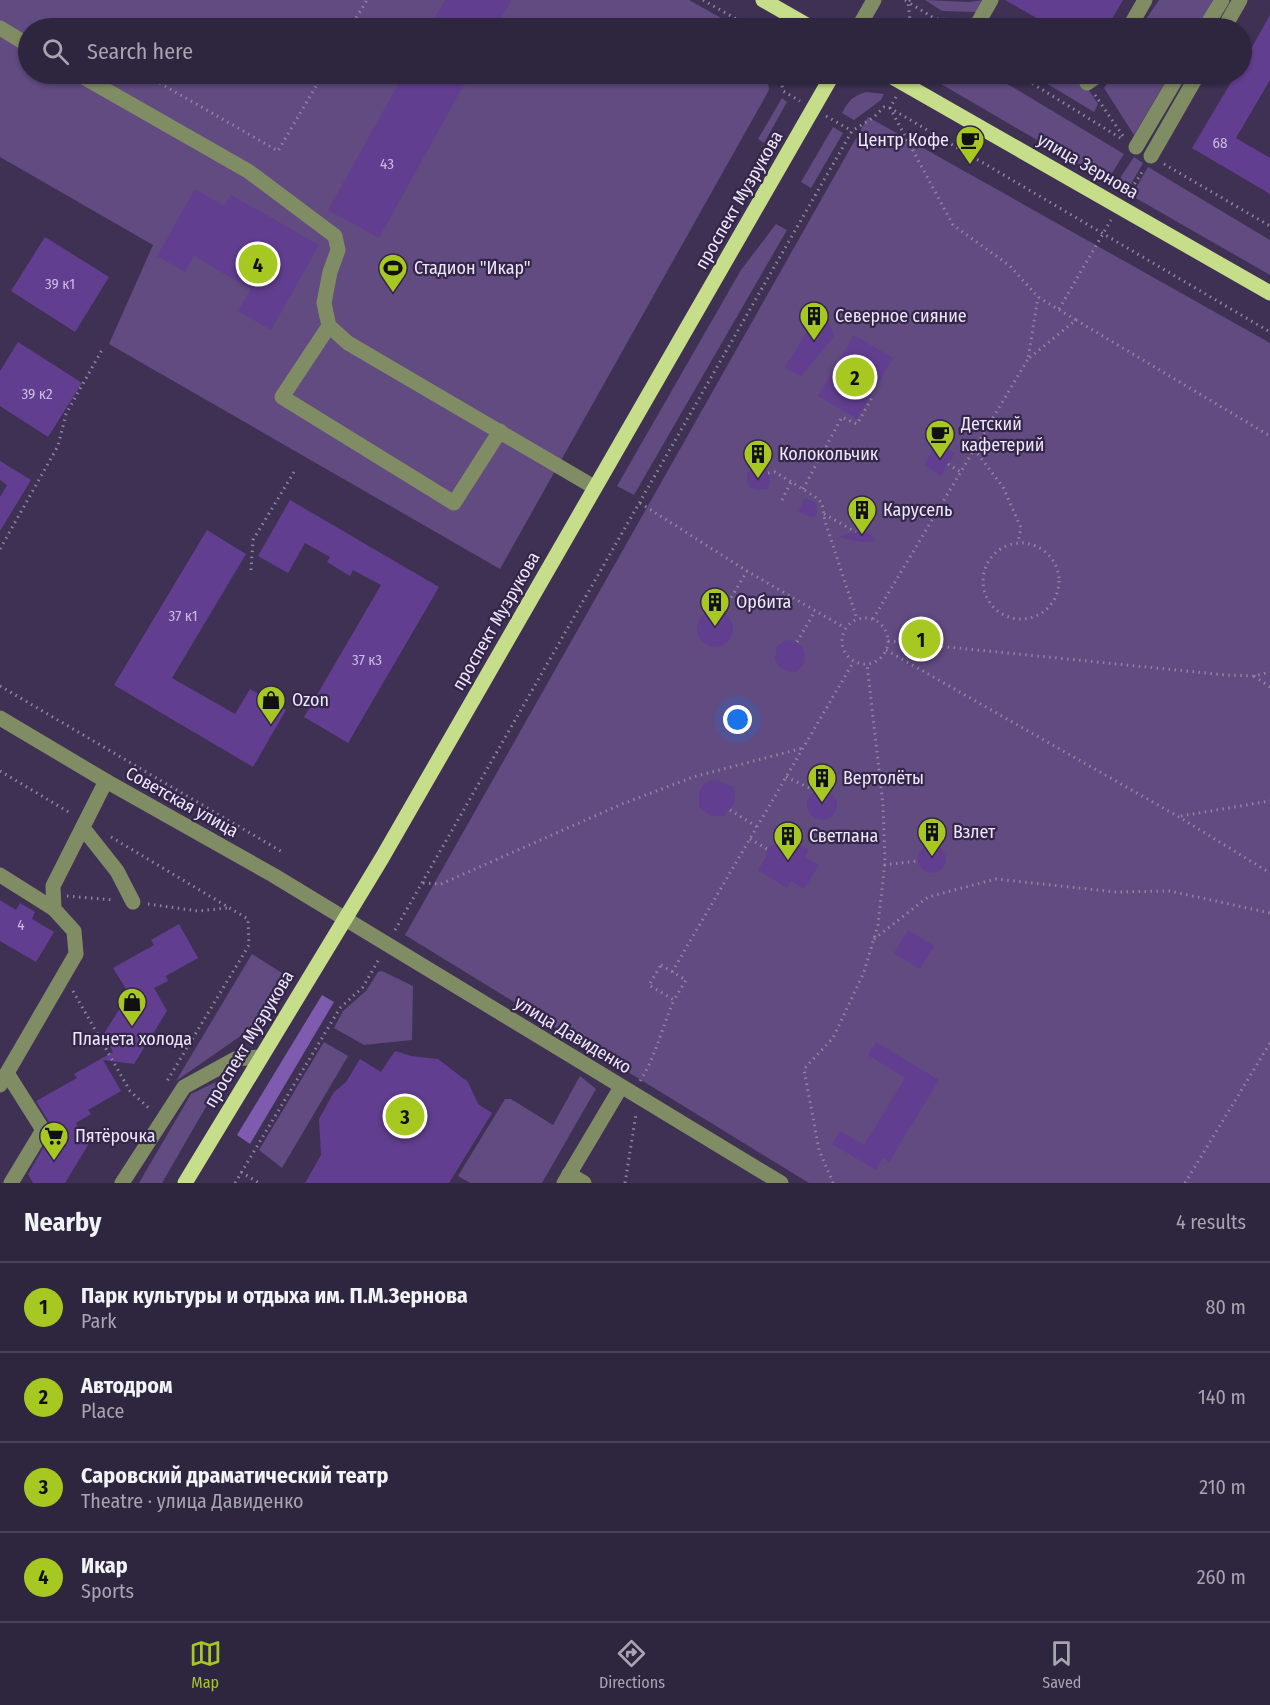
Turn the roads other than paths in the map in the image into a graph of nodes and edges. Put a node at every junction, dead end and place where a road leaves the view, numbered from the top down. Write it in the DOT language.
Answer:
graph roads {
  1 [pos="763,0"];
  2 [pos="874,0"];
  3 [pos="992,0"];
  4 [pos="1145,0"];
  5 [pos="1222,0"];
  6 [pos="1240,0"];
  7 [pos="794,18"];
  8 [pos="864,18"];
  9 [pos="981,18"];
  10 [pos="1135,18"];
  11 [pos="1211,18"];
  12 [pos="1230,18"];
  13 [pos="0,28"];
  14 [pos="18,39"];
  15 [pos="96,84"];
  16 [pos="827,84"];
  17 [pos="904,84"];
  18 [pos="1173,84"];
  19 [pos="1192,84"];
  20 [pos="1136,147"];
  21 [pos="1151,156"];
  22 [pos="1270,293"];
  23 [pos="329,326"];
  24 [pos="500,431"];
  25 [pos="594,488"];
  26 [pos="0,718"];
  27 [pos="106,781"];
  28 [pos="84,825"];
  29 [pos="0,874"];
  30 [pos="133,902"];
  31 [pos="54,909"];
  32 [pos="345,919"];
  33 [pos="261,1057"];
  34 [pos="5,1069"];
  35 [pos="621,1087"];
  36 [pos="567,1179"];
  37 [pos="10,1183"];
  38 [pos="122,1183"];
  39 [pos="185,1183"];
  40 [pos="584,1183"];
  41 [pos="781,1183"];
  1 -- 7 [label="main road"];
  2 -- 8 [label="street"];
  3 -- 9 [label="street"];
  4 -- 10 [label="street"];
  5 -- 11 [label="street"];
  6 -- 12 [label="street"];
  13 -- 14 [label="street"];
  15 -- 23 [label="street"];
  16 -- 25 [label="main road, проспект Музрукова"];
  17 -- 22 [label="main road, улица Зернова"];
  18 -- 20 [label="street"];
  19 -- 21 [label="street"];
  23 -- 24 [label="street"];
  23 -- 24 [label="street"];
  24 -- 25 [label="street"];
  25 -- 32 [label="main road, проспект Музрукова"];
  26 -- 27 [label="street, Советская улица"];
  27 -- 28 [label="street"];
  27 -- 32 [label="street, Советская улица"];
  28 -- 30 [label="street"];
  28 -- 31 [label="street"];
  29 -- 31 [label="street"];
  31 -- 34 [label="street"];
  32 -- 33 [label="main road, проспект Музрукова"];
  32 -- 35 [label="street, улица Давиденко"];
  33 -- 38 [label="street"];
  33 -- 39 [label="main road, проспект Музрукова"];
  34 -- 37 [label="street"];
  35 -- 36 [label="street"];
  35 -- 41 [label="street, улица Давиденко"];
  36 -- 40 [label="street"];
}
